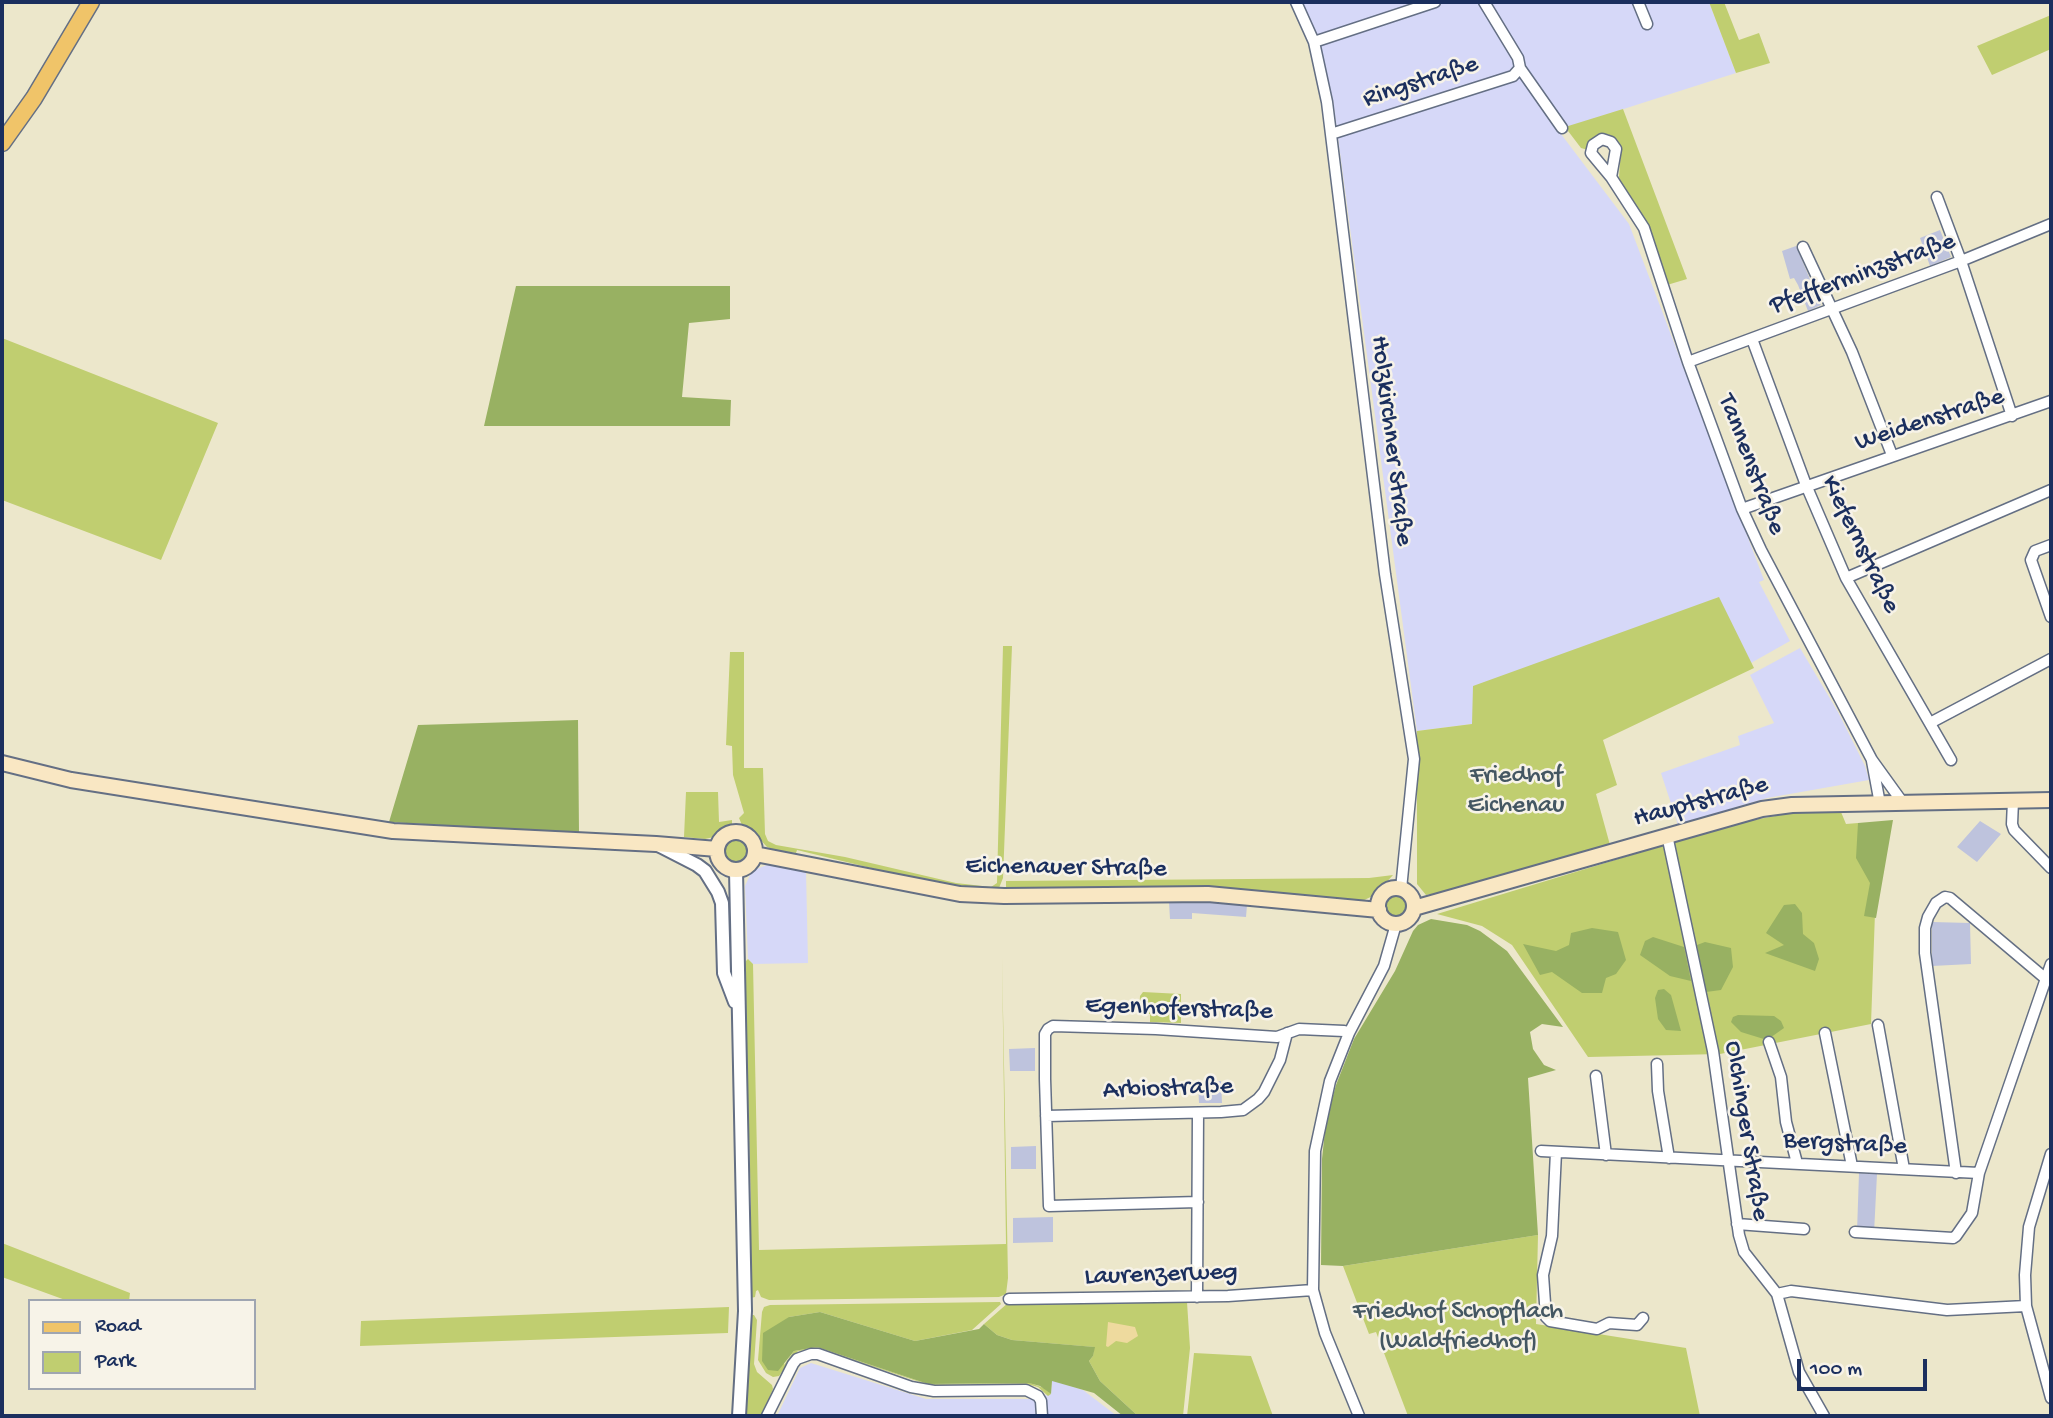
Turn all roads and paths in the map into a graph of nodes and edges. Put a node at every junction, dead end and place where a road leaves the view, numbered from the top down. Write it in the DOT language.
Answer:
graph roads {
  1 [pos="91,2"];
  2 [pos="1296,2"];
  3 [pos="1435,2"];
  4 [pos="1484,2"];
  5 [pos="1638,2"];
  6 [pos="1647,24"];
  7 [pos="1314,42"];
  8 [pos="1520,68"];
  9 [pos="1562,128"];
  10 [pos="1331,134"];
  11 [pos="2,143"];
  12 [pos="1611,177"];
  13 [pos="1937,197"];
  14 [pos="2051,224"];
  15 [pos="1803,247"];
  16 [pos="1961,261"];
  17 [pos="1832,309"];
  18 [pos="1752,339"];
  19 [pos="1688,362"];
  20 [pos="2051,401"];
  21 [pos="2012,416"];
  22 [pos="1892,455"];
  23 [pos="1806,485"];
  24 [pos="2049,491"];
  25 [pos="2051,504"];
  26 [pos="1742,509"];
  27 [pos="2051,545"];
  28 [pos="1846,578"];
  29 [pos="2051,617"];
  30 [pos="2051,659"];
  31 [pos="1930,723"];
  32 [pos="1872,760"];
  33 [pos="1951,760"];
  34 [pos="2,763"];
  35 [pos="2051,800"];
  36 [pos="2013,802"];
  37 [pos="1880,803"];
  38 [pos="1903,803"];
  39 [pos="1667,835"];
  40 [pos="656,844"];
  41 [pos="717,849"];
  42 [pos="755,854"];
  43 [pos="2051,868"];
  44 [pos="736,871"];
  45 [pos="1401,889"];
  46 [pos="1414,908"];
  47 [pos="1379,910"];
  48 [pos="1396,924"];
  49 [pos="2051,964"];
  50 [pos="2046,979"];
  51 [pos="738,1012"];
  52 [pos="1878,1025"];
  53 [pos="1287,1033"];
  54 [pos="1349,1033"];
  55 [pos="1825,1033"];
  56 [pos="1769,1042"];
  57 [pos="1657,1064"];
  58 [pos="1596,1076"];
  59 [pos="1198,1113"];
  60 [pos="1046,1116"];
  61 [pos="1541,1151"];
  62 [pos="1556,1152"];
  63 [pos="2051,1154"];
  64 [pos="1606,1155"];
  65 [pos="1669,1158"];
  66 [pos="1728,1160"];
  67 [pos="1797,1163"];
  68 [pos="1852,1166"];
  69 [pos="1904,1169"];
  70 [pos="1956,1172"];
  71 [pos="1979,1173"];
  72 [pos="1198,1202"];
  73 [pos="1737,1224"];
  74 [pos="1804,1229"];
  75 [pos="1855,1232"];
  76 [pos="1313,1290"];
  77 [pos="1777,1294"];
  78 [pos="1197,1297"];
  79 [pos="1009,1299"];
  80 [pos="2026,1306"];
  81 [pos="1643,1318"];
  82 [pos="2051,1398"];
  83 [pos="739,1416"];
  84 [pos="767,1416"];
  85 [pos="1042,1416"];
  86 [pos="1359,1416"];
  87 [pos="1824,1416"];
  1 -- 11 [label="main road"];
  2 -- 7 [label="street, Holzkirchner Straße"];
  3 -- 7 [label="street"];
  4 -- 8 [label="street, Ringstraße"];
  5 -- 6 [label="street"];
  7 -- 10 [label="street, Holzkirchner Straße"];
  8 -- 9 [label="street, Ringstraße"];
  8 -- 10 [label="street, Ringstraße"];
  10 -- 45 [label="street, Holzkirchner Straße"];
  12 -- 19 [label="street, Tannenstraße"];
  13 -- 16 [label="street"];
  14 -- 16 [label="street, Pfefferminzstraße"];
  15 -- 17 [label="street"];
  16 -- 17 [label="street, Pfefferminzstraße"];
  16 -- 21 [label="street"];
  17 -- 18 [label="street, Pfefferminzstraße"];
  17 -- 22 [label="street"];
  18 -- 19 [label="street, Pfefferminzstraße"];
  18 -- 23 [label="street, Kiefernstraße"];
  19 -- 26 [label="street, Tannenstraße"];
  20 -- 21 [label="street, Weidenstraße"];
  21 -- 22 [label="street, Weidenstraße"];
  22 -- 23 [label="street, Weidenstraße"];
  23 -- 26 [label="street, Weidenstraße"];
  23 -- 28 [label="street, Kiefernstraße"];
  24 -- 25 [label="street"];
  24 -- 28 [label="street"];
  26 -- 32 [label="street, Tannenstraße"];
  27 -- 29 [label="street"];
  28 -- 31 [label="street, Kiefernstraße"];
  30 -- 31 [label="street"];
  31 -- 33 [label="street, Kiefernstraße"];
  32 -- 37 [label="street, Tannenstraße"];
  32 -- 38 [label="street, Tannenstraße"];
  34 -- 40 [label="main road"];
  35 -- 36 [label="main road, Hauptstraße"];
  36 -- 38 [label="main road, Hauptstraße"];
  36 -- 43 [label="street"];
  37 -- 38 [label="main road, Hauptstraße"];
  37 -- 39 [label="main road, Hauptstraße"];
  39 -- 46 [label="main road, Hauptstraße"];
  39 -- 66 [label="street, Olchinger Straße"];
  40 -- 41 [label="main road"];
  40 -- 51 [label="street"];
  41 -- 42 [label="main road"];
  41 -- 44 [label="main road"];
  42 -- 44 [label="main road"];
  42 -- 47 [label="main road, Eichenauer Straße"];
  44 -- 51 [label="street"];
  45 -- 46 [label="main road"];
  45 -- 47 [label="main road"];
  46 -- 48 [label="main road"];
  47 -- 48 [label="main road"];
  48 -- 54 [label="street"];
  49 -- 50 [label="street"];
  50 -- 70 [label="street"];
  50 -- 71 [label="street"];
  51 -- 83 [label="street"];
  52 -- 69 [label="street"];
  53 -- 54 [label="street, Egenhoferstraße"];
  53 -- 59 [label="street, Arbiostraße"];
  53 -- 60 [label="street, Egenhoferstraße"];
  54 -- 76 [label="street"];
  55 -- 68 [label="street"];
  56 -- 67 [label="street"];
  57 -- 65 [label="street"];
  58 -- 64 [label="street"];
  59 -- 60 [label="street, Arbiostraße"];
  59 -- 72 [label="street"];
  60 -- 72 [label="street"];
  61 -- 62 [label="street, Bergstraße"];
  62 -- 64 [label="street, Bergstraße"];
  62 -- 81 [label="street"];
  63 -- 80 [label="street"];
  64 -- 65 [label="street, Bergstraße"];
  65 -- 66 [label="street, Bergstraße"];
  66 -- 67 [label="street, Bergstraße"];
  66 -- 73 [label="street, Olchinger Straße"];
  67 -- 68 [label="street, Bergstraße"];
  68 -- 69 [label="street, Bergstraße"];
  69 -- 70 [label="street, Bergstraße"];
  70 -- 71 [label="street, Bergstraße"];
  71 -- 75 [label="street"];
  72 -- 78 [label="street"];
  73 -- 74 [label="street"];
  73 -- 77 [label="street, Olchinger Straße"];
  76 -- 78 [label="street, Laurenzerweg"];
  76 -- 86 [label="street"];
  77 -- 80 [label="street"];
  77 -- 87 [label="street, Olchinger Straße"];
  78 -- 79 [label="street, Laurenzerweg"];
  80 -- 82 [label="street"];
  84 -- 85 [label="street"];
}
